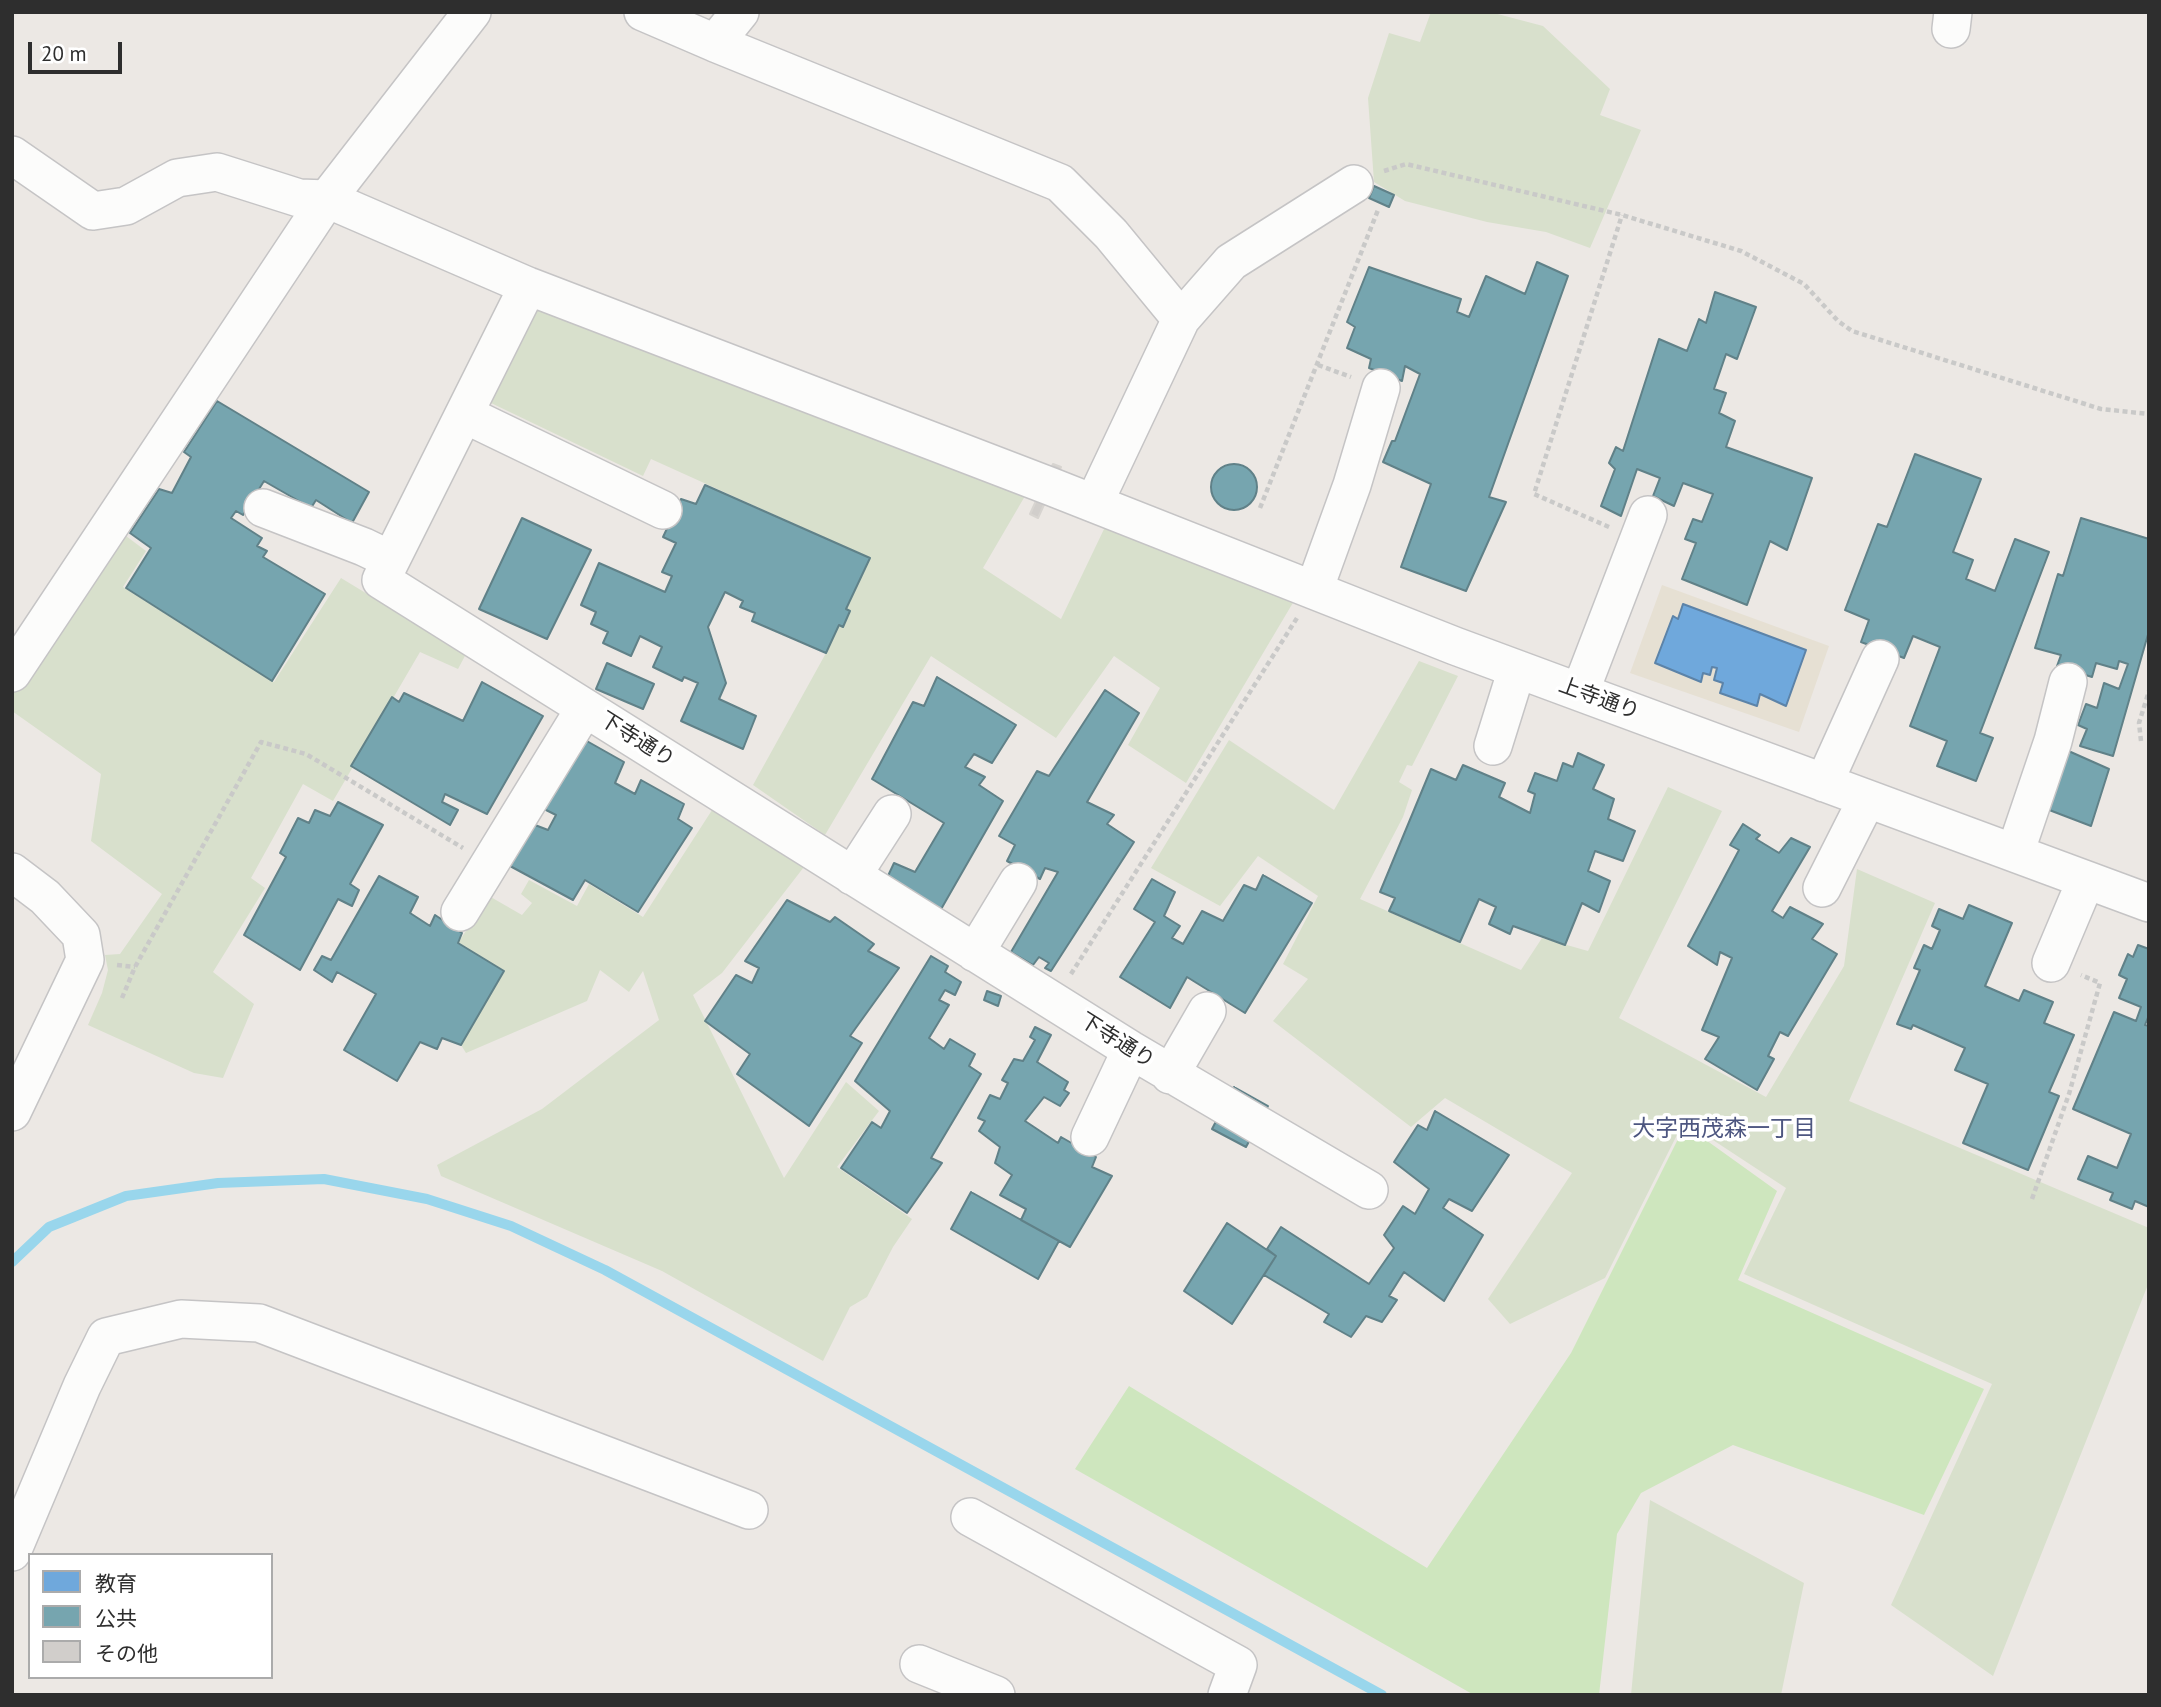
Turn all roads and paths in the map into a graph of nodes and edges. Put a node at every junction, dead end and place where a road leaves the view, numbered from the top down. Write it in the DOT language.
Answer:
graph roads {
  1 [pos="472,12"];
  2 [pos="643,12"];
  3 [pos="740,12"];
  4 [pos="715,43"];
  5 [pos="12,155"];
  6 [pos="1372,189"];
  7 [pos="327,199"];
  8 [pos="1622,215"];
  9 [pos="528,286"];
  10 [pos="1181,320"];
  11 [pos="1381,388"];
  12 [pos="464,414"];
  13 [pos="2149,414"];
  14 [pos="1094,503"];
  15 [pos="263,508"];
  16 [pos="1260,508"];
  17 [pos="663,510"];
  18 [pos="1643,528"];
  19 [pos="391,560"];
  20 [pos="1314,590"];
  21 [pos="1880,659"];
  22 [pos="1517,669"];
  23 [pos="12,673"];
  24 [pos="2068,682"];
  25 [pos="2149,691"];
  26 [pos="1580,692"];
  27 [pos="585,708"];
  28 [pos="2141,741"];
  29 [pos="1493,746"];
  30 [pos="1824,783"];
  31 [pos="1867,799"];
  32 [pos="892,814"];
  33 [pos="2015,853"];
  34 [pos="489,864"];
  35 [pos="12,872"];
  36 [pos="852,876"];
  37 [pos="2086,880"];
  38 [pos="1018,882"];
  39 [pos="1822,888"];
  40 [pos="2149,903"];
  41 [pos="460,912"];
  42 [pos="975,953"];
  43 [pos="2051,963"];
  44 [pos="122,998"];
  45 [pos="1054,1002"];
  46 [pos="1207,1011"];
  47 [pos="1131,1050"];
  48 [pos="1170,1075"];
  49 [pos="12,1112"];
  50 [pos="1090,1137"];
  51 [pos="1369,1190"];
  52 [pos="2032,1199"];
  53 [pos="749,1510"];
  54 [pos="970,1517"];
  55 [pos="12,1552"];
  56 [pos="919,1664"];
  57 [pos="996,1695"];
  58 [pos="1227,1695"];
  1 -- 7 [label="street"];
  2 -- 4 [label="street"];
  3 -- 4 [label="street"];
  4 -- 10 [label="street"];
  5 -- 7 [label="street, 上寺通り"];
  6 -- 8 [label="path"];
  6 -- 10 [label="street"];
  6 -- 16 [label="path"];
  7 -- 9 [label="street, 上寺通り"];
  7 -- 23 [label="street"];
  8 -- 13 [label="path"];
  8 -- 18 [label="path"];
  9 -- 12 [label="street, 下寺通り"];
  9 -- 14 [label="street, 上寺通り"];
  10 -- 14 [label="street"];
  11 -- 20 [label="street"];
  12 -- 17 [label="street"];
  12 -- 19 [label="street, 下寺通り"];
  14 -- 20 [label="street, 上寺通り"];
  15 -- 19 [label="street"];
  18 -- 26 [label="street"];
  19 -- 27 [label="street, 下寺通り"];
  20 -- 22 [label="street, 上寺通り"];
  20 -- 45 [label="path"];
  21 -- 30 [label="street"];
  22 -- 26 [label="street, 上寺通り"];
  22 -- 29 [label="street"];
  24 -- 33 [label="street"];
  25 -- 28 [label="path"];
  26 -- 30 [label="street, 上寺通り"];
  27 -- 34 [label="street"];
  27 -- 36 [label="street, 下寺通り"];
  30 -- 31 [label="street, 上寺通り"];
  31 -- 33 [label="street, 上寺通り"];
  31 -- 39 [label="street"];
  32 -- 36 [label="street"];
  33 -- 37 [label="street, 上寺通り"];
  34 -- 41 [label="street"];
  34 -- 44 [label="path"];
  35 -- 49 [label="street"];
  36 -- 42 [label="street, 下寺通り"];
  37 -- 40 [label="street, 上寺通り"];
  37 -- 43 [label="street"];
  38 -- 42 [label="street"];
  42 -- 45 [label="street, 下寺通り"];
  43 -- 52 [label="path"];
  45 -- 47 [label="street, 下寺通り"];
  46 -- 48 [label="street"];
  47 -- 48 [label="street, 下寺通り"];
  47 -- 50 [label="street"];
  48 -- 51 [label="street, 下寺通り"];
  53 -- 55 [label="street"];
  54 -- 58 [label="street"];
  56 -- 57 [label="street"];
}
